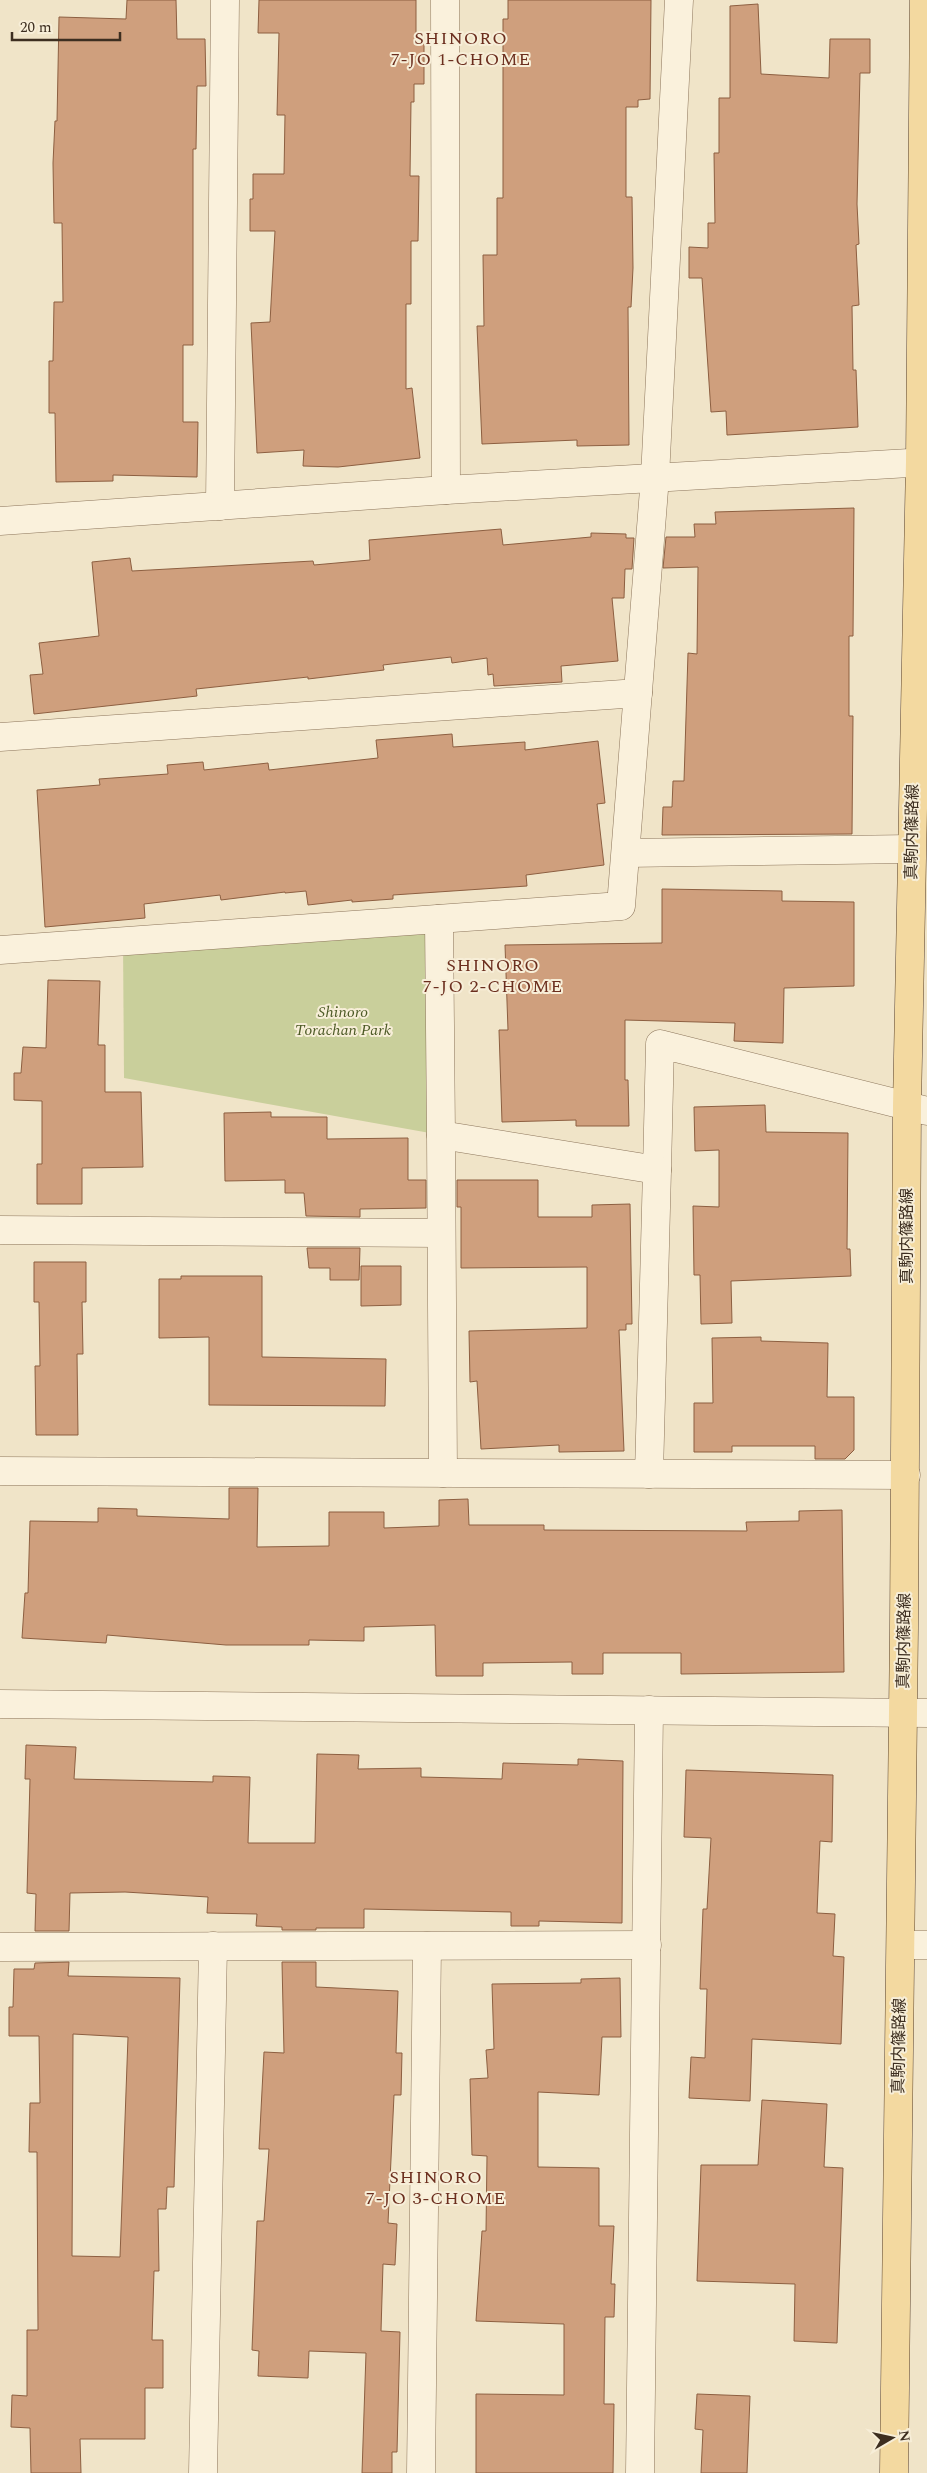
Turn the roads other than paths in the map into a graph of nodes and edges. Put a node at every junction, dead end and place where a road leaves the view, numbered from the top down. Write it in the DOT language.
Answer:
graph roads {
  1 [pos="226,0"];
  2 [pos="445,0"];
  3 [pos="679,0"];
  4 [pos="924,0"];
  5 [pos="923,462"];
  6 [pos="655,477"];
  7 [pos="446,490"];
  8 [pos="220,506"];
  9 [pos="0,522"];
  10 [pos="638,693"];
  11 [pos="0,737"];
  12 [pos="911,849"];
  13 [pos="626,853"];
  14 [pos="439,918"];
  15 [pos="0,950"];
  16 [pos="917,1108"];
  17 [pos="441,1135"];
  18 [pos="656,1170"];
  19 [pos="0,1230"];
  20 [pos="441,1233"];
  21 [pos="0,1471"];
  22 [pos="443,1473"];
  23 [pos="649,1474"];
  24 [pos="906,1475"];
  25 [pos="0,1704"];
  26 [pos="650,1710"];
  27 [pos="915,1713"];
  28 [pos="647,1945"];
  29 [pos="914,1945"];
  30 [pos="213,1946"];
  31 [pos="427,1946"];
  32 [pos="0,1947"];
  33 [pos="203,2473"];
  34 [pos="420,2473"];
  35 [pos="640,2473"];
  36 [pos="894,2473"];
  1 -- 8 [label="street"];
  2 -- 7 [label="street"];
  3 -- 6 [label="street"];
  4 -- 5 [label="main road, 真駒内篠路線"];
  5 -- 6 [label="street"];
  5 -- 12 [label="main road, 真駒内篠路線"];
  6 -- 7 [label="street"];
  6 -- 10 [label="street"];
  7 -- 8 [label="street"];
  8 -- 9 [label="street"];
  10 -- 11 [label="street"];
  10 -- 13 [label="street"];
  12 -- 13 [label="street"];
  12 -- 16 [label="main road, 真駒内篠路線"];
  13 -- 14 [label="street"];
  14 -- 15 [label="street"];
  14 -- 17 [label="street"];
  16 -- 18 [label="street"];
  16 -- 24 [label="main road, 真駒内篠路線"];
  17 -- 18 [label="street"];
  17 -- 20 [label="street"];
  18 -- 23 [label="street"];
  19 -- 20 [label="street"];
  20 -- 22 [label="street"];
  21 -- 22 [label="street"];
  22 -- 23 [label="street"];
  23 -- 24 [label="street"];
  24 -- 27 [label="main road, 真駒内篠路線"];
  25 -- 26 [label="street"];
  26 -- 27 [label="street"];
  26 -- 28 [label="street"];
  27 -- 29 [label="main road, 真駒内篠路線"];
  28 -- 31 [label="street"];
  28 -- 35 [label="street"];
  29 -- 36 [label="main road, 真駒内篠路線"];
  30 -- 31 [label="street"];
  30 -- 32 [label="street"];
  30 -- 33 [label="street"];
  31 -- 34 [label="street"];
}
